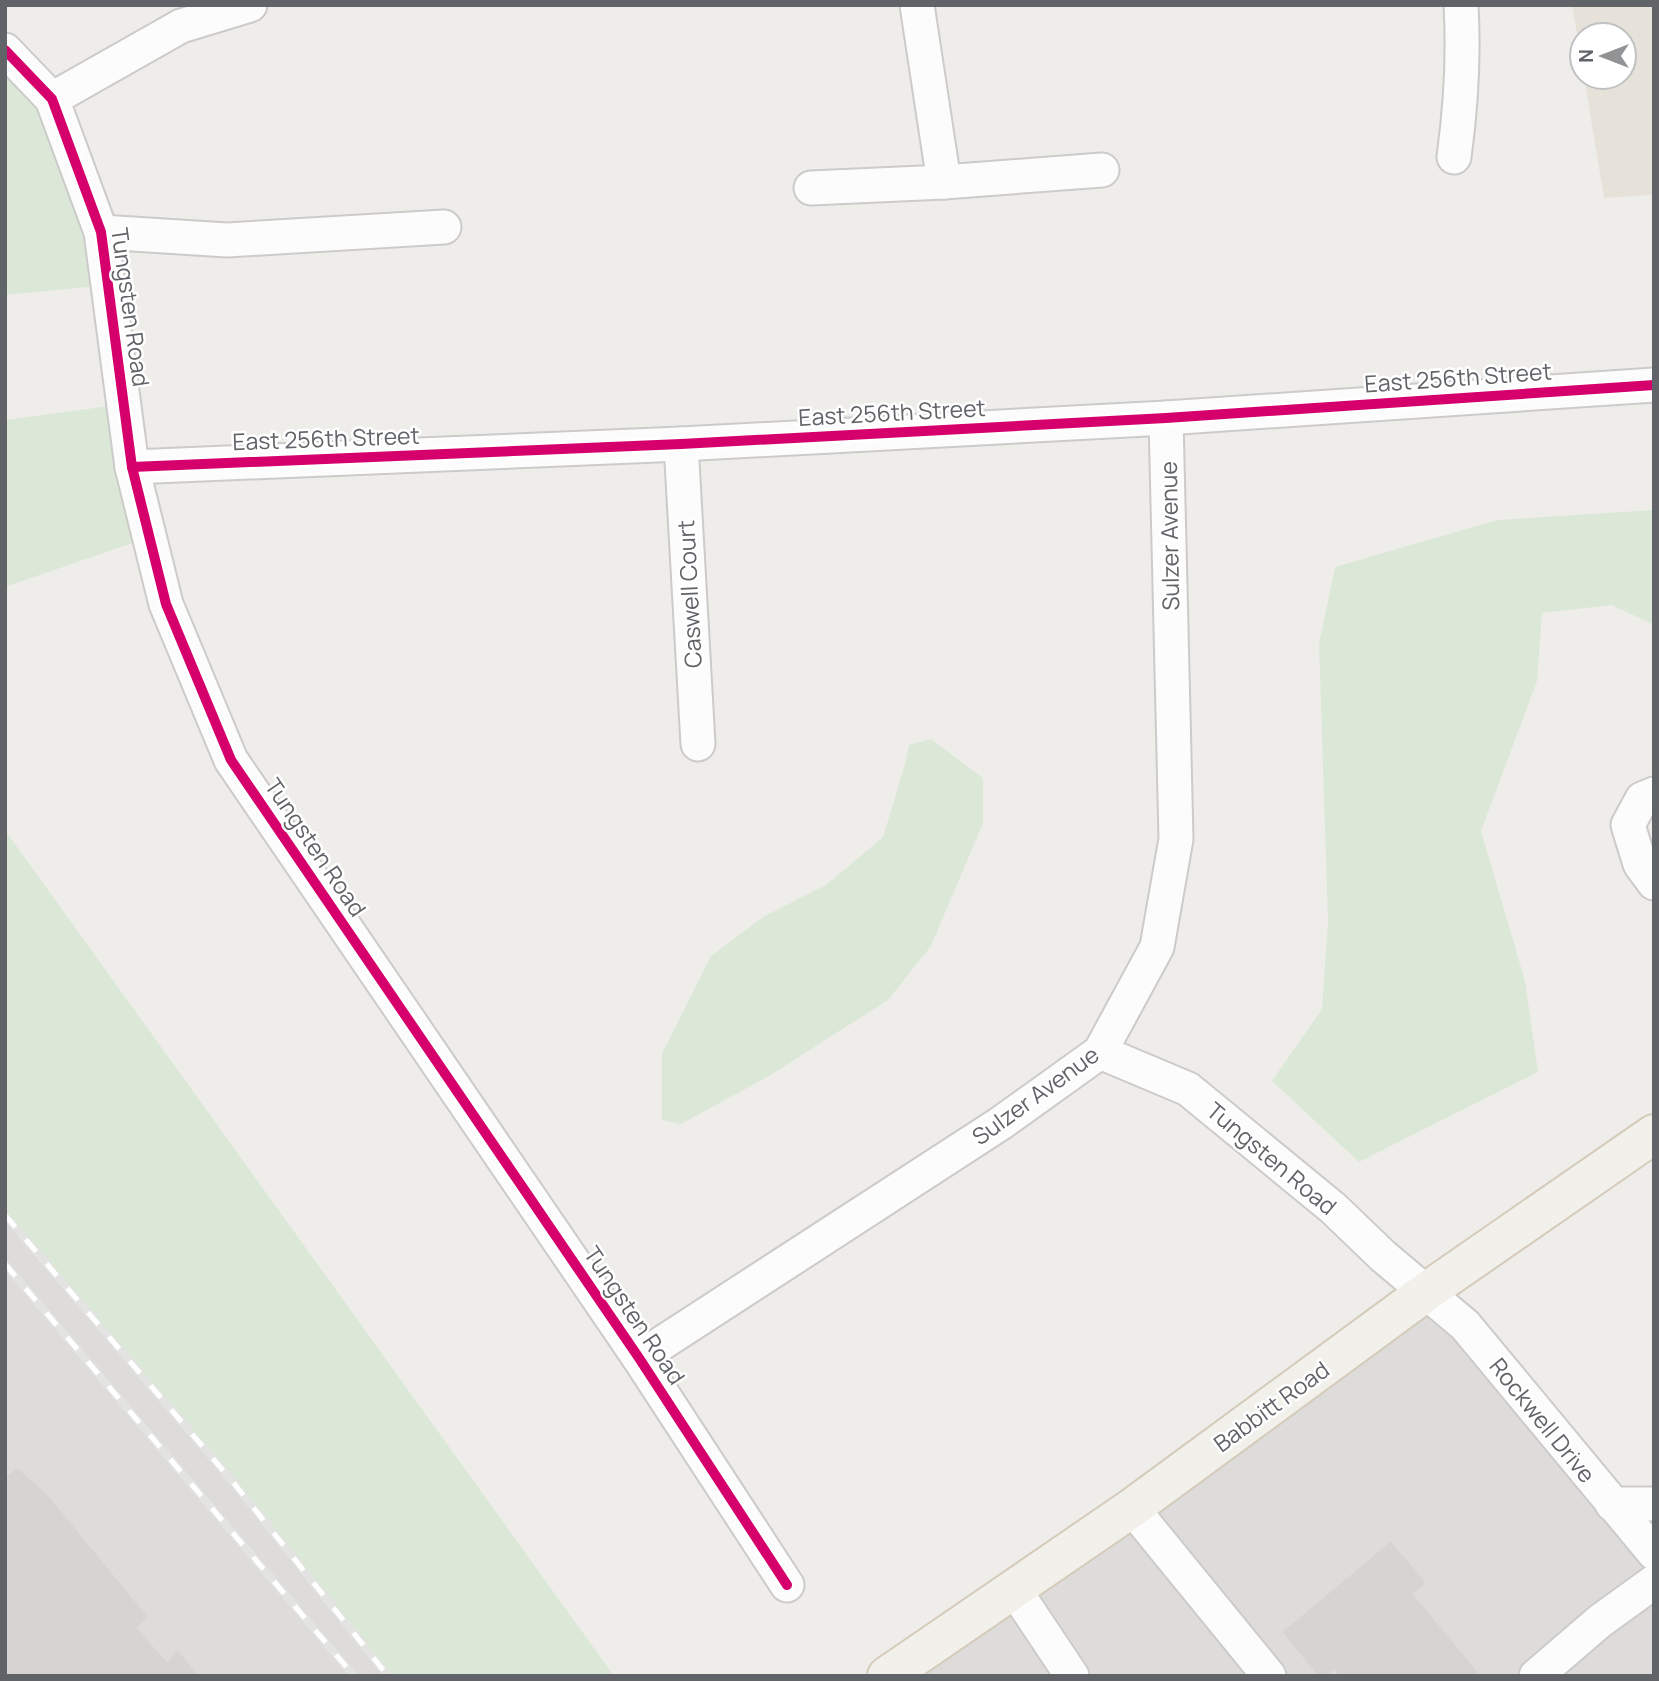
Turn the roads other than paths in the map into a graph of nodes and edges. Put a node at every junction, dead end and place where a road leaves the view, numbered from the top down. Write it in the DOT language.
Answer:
graph roads {
  1 [pos="250,5"];
  2 [pos="917,5"];
  3 [pos="1461,5"];
  4 [pos="5,50"];
  5 [pos="52,99"];
  6 [pos="1454,158"];
  7 [pos="1102,170"];
  8 [pos="944,182"];
  9 [pos="811,188"];
  10 [pos="444,226"];
  11 [pos="101,232"];
  12 [pos="1654,385"];
  13 [pos="1166,418"];
  14 [pos="681,444"];
  15 [pos="132,467"];
  16 [pos="698,744"];
  17 [pos="1654,794"];
  18 [pos="1654,883"];
  19 [pos="1100,1052"];
  20 [pos="1654,1134"];
  21 [pos="1426,1292"];
  22 [pos="639,1358"];
  23 [pos="1612,1504"];
  24 [pos="1654,1504"];
  25 [pos="1132,1508"];
  26 [pos="1654,1553"];
  27 [pos="1654,1582"];
  28 [pos="787,1585"];
  29 [pos="1014,1589"];
  30 [pos="887,1676"];
  31 [pos="1072,1676"];
  32 [pos="1269,1676"];
  33 [pos="1536,1676"];
  1 -- 5 [label="street"];
  2 -- 8 [label="street"];
  3 -- 6 [label="street"];
  4 -- 5 [label="street, Tungsten Road"];
  5 -- 11 [label="street, Tungsten Road"];
  7 -- 8 [label="street"];
  8 -- 9 [label="street"];
  10 -- 11 [label="street"];
  11 -- 15 [label="street, Tungsten Road"];
  12 -- 13 [label="street, East 256th Street"];
  13 -- 14 [label="street, East 256th Street"];
  13 -- 19 [label="street, Sulzer Avenue"];
  14 -- 15 [label="street, East 256th Street"];
  14 -- 16 [label="street, Caswell Court"];
  15 -- 22 [label="street, Tungsten Road"];
  17 -- 18 [label="street"];
  19 -- 21 [label="street, Tungsten Road"];
  19 -- 22 [label="street, Sulzer Avenue"];
  20 -- 21 [label="main road, Babbitt Road"];
  21 -- 23 [label="street, Rockwell Drive"];
  21 -- 25 [label="main road, Babbitt Road"];
  22 -- 28 [label="street, Tungsten Road"];
  23 -- 24 [label="street"];
  23 -- 26 [label="street, Rockwell Drive"];
  25 -- 29 [label="main road, Babbitt Road"];
  25 -- 32 [label="street"];
  27 -- 33 [label="street"];
  29 -- 30 [label="main road, Babbitt Road"];
  29 -- 31 [label="street"];
}
